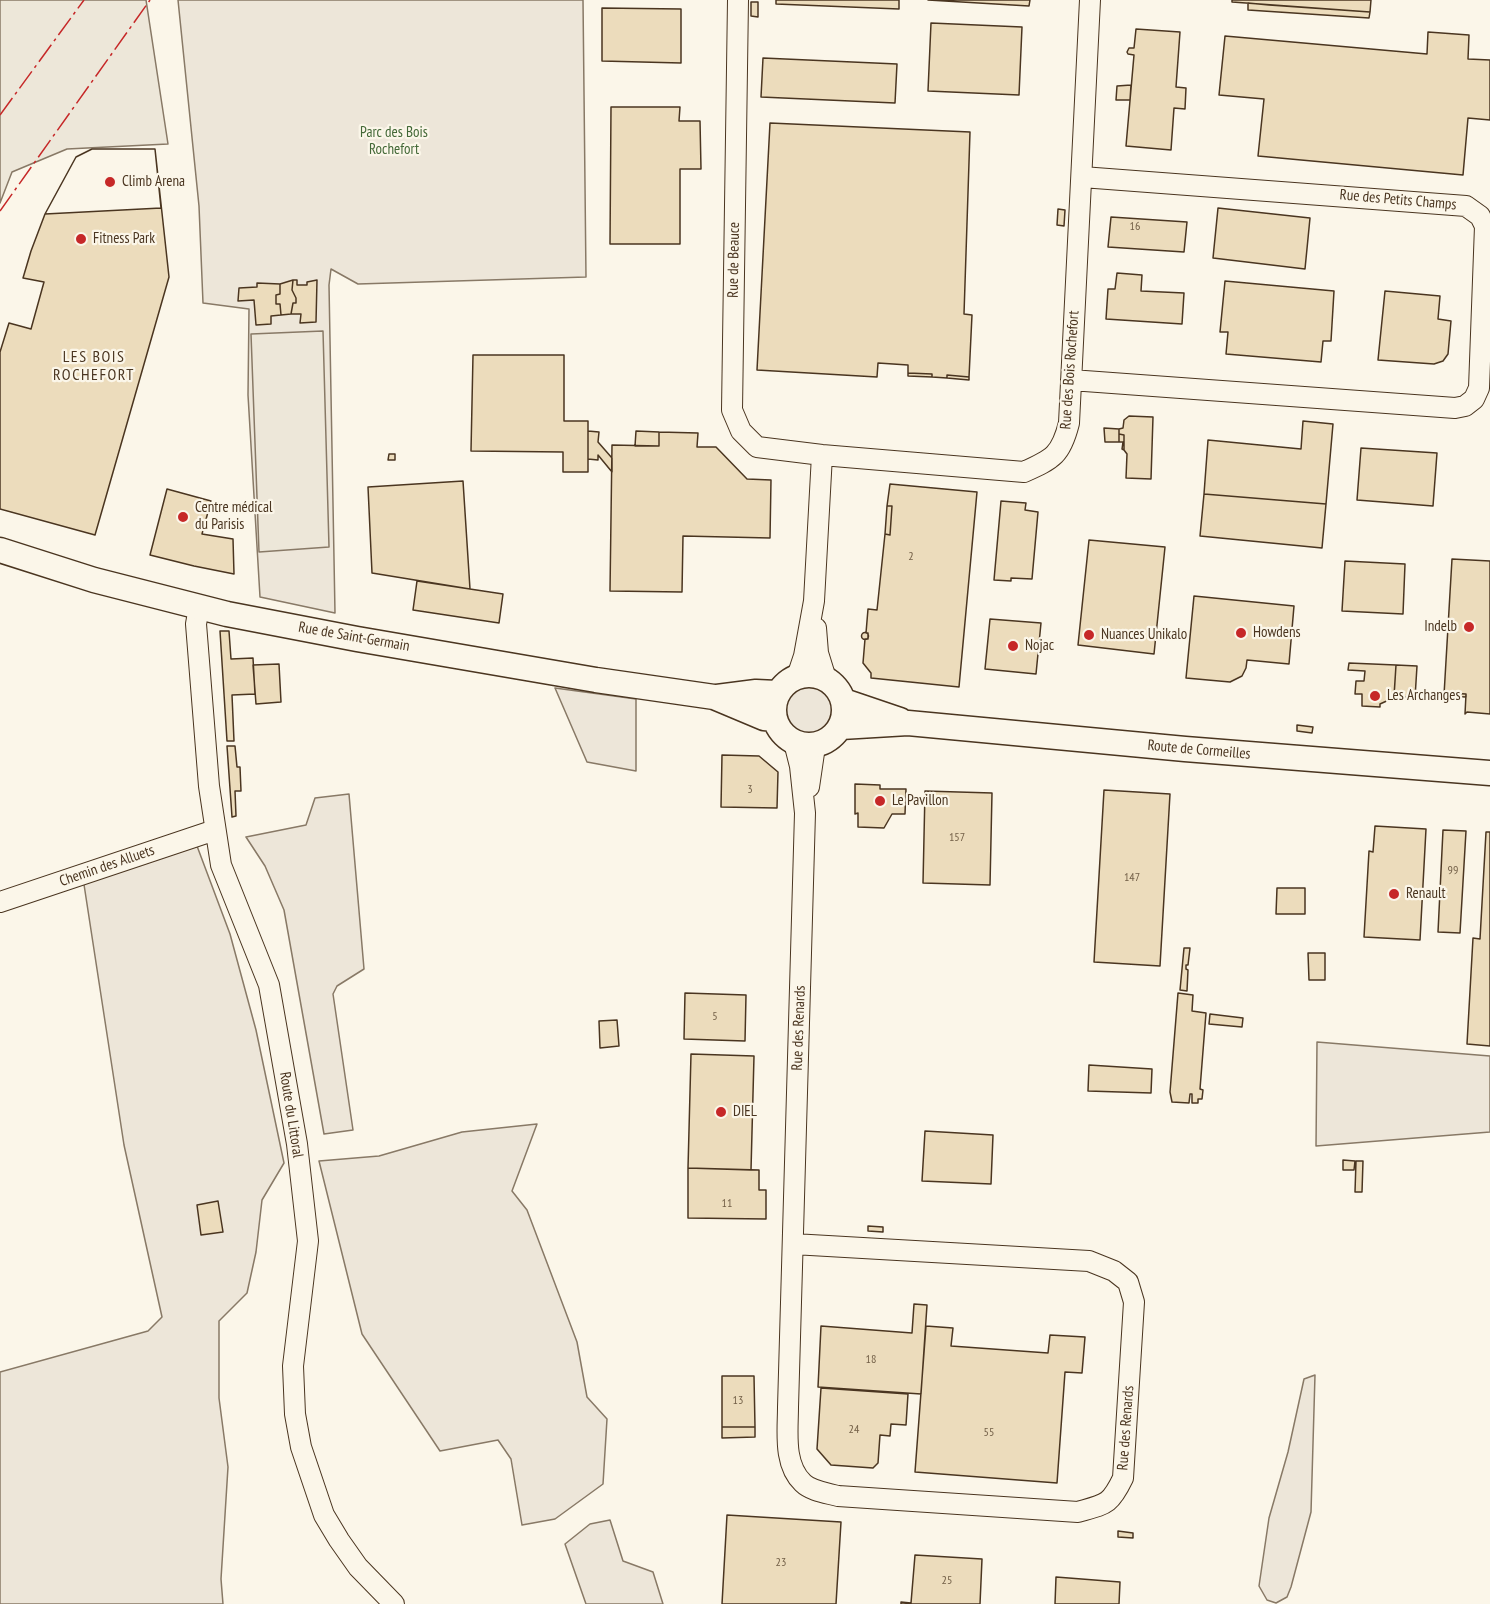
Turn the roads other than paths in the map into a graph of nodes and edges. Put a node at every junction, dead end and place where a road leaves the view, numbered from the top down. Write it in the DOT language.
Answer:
graph roads {
  1 [pos="738,0"];
  2 [pos="1090,0"];
  3 [pos="1082,177"];
  4 [pos="1071,380"];
  5 [pos="822,455"];
  6 [pos="0,550"];
  7 [pos="814,602"];
  8 [pos="199,607"];
  9 [pos="797,677"];
  10 [pos="826,679"];
  11 [pos="777,693"];
  12 [pos="714,697"];
  13 [pos="843,701"];
  14 [pos="774,719"];
  15 [pos="908,723"];
  16 [pos="841,727"];
  17 [pos="805,744"];
  18 [pos="1490,772"];
  19 [pos="215,830"];
  20 [pos="0,902"];
  21 [pos="793,1244"];
  22 [pos="394,1604"];
  1 -- 5 [label="street, Rue de Beauce"];
  2 -- 3 [label="street, Rue des Bois Rochefort"];
  3 -- 4 [label="street, Rue des Bois Rochefort"];
  3 -- 4 [label="street, Rue des Petits Champs"];
  4 -- 5 [label="street, Rue des Bois Rochefort"];
  5 -- 7 [label="street"];
  6 -- 8 [label="main road, Rue de Saint-Germain"];
  7 -- 9 [label="street"];
  7 -- 10 [label="street"];
  8 -- 12 [label="main road, Rue de Saint-Germain"];
  8 -- 19 [label="street, Route du Littoral"];
  9 -- 10 [label="main road"];
  9 -- 11 [label="main road"];
  10 -- 13 [label="main road"];
  11 -- 12 [label="main road, Rue de Saint-Germain"];
  11 -- 14 [label="main road"];
  12 -- 14 [label="main road, Rue de Saint-Germain"];
  13 -- 15 [label="main road, Route de Cormeilles"];
  13 -- 16 [label="main road"];
  14 -- 17 [label="main road"];
  15 -- 16 [label="main road, Route de Cormeilles"];
  15 -- 18 [label="main road, Route de Cormeilles"];
  16 -- 17 [label="main road"];
  17 -- 21 [label="street, Rue des Renards"];
  19 -- 20 [label="street, Chemin des Alluets"];
  19 -- 22 [label="street, Route du Littoral"];
  21 -- 21 [label="street, Rue des Renards"];
}
